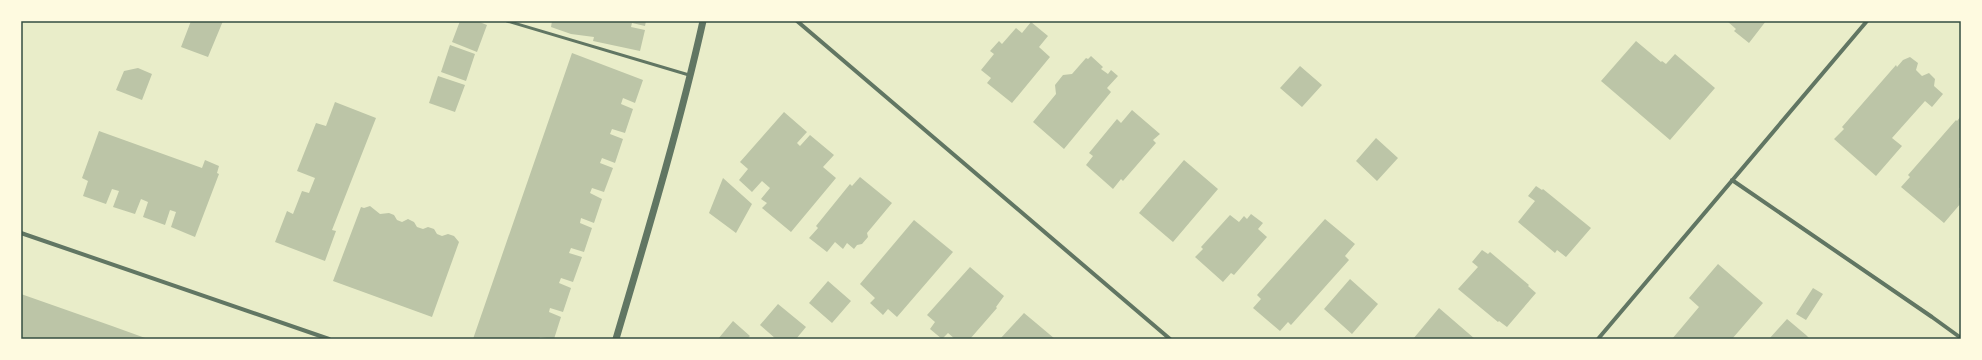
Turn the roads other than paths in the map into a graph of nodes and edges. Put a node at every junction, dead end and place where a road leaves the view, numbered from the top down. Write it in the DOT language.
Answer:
graph roads {
  1 [pos="507,21"];
  2 [pos="703,21"];
  3 [pos="797,21"];
  4 [pos="1867,21"];
  5 [pos="691,76"];
  6 [pos="1732,180"];
  7 [pos="21,233"];
  8 [pos="1961,338"];
  9 [pos="329,339"];
  10 [pos="616,339"];
  11 [pos="1170,339"];
  12 [pos="1598,339"];
  1 -- 5 [label="lane"];
  2 -- 5 [label="street"];
  3 -- 11 [label="street"];
  4 -- 6 [label="street"];
  5 -- 10 [label="street"];
  6 -- 8 [label="street"];
  6 -- 12 [label="street"];
  7 -- 9 [label="street"];
}
